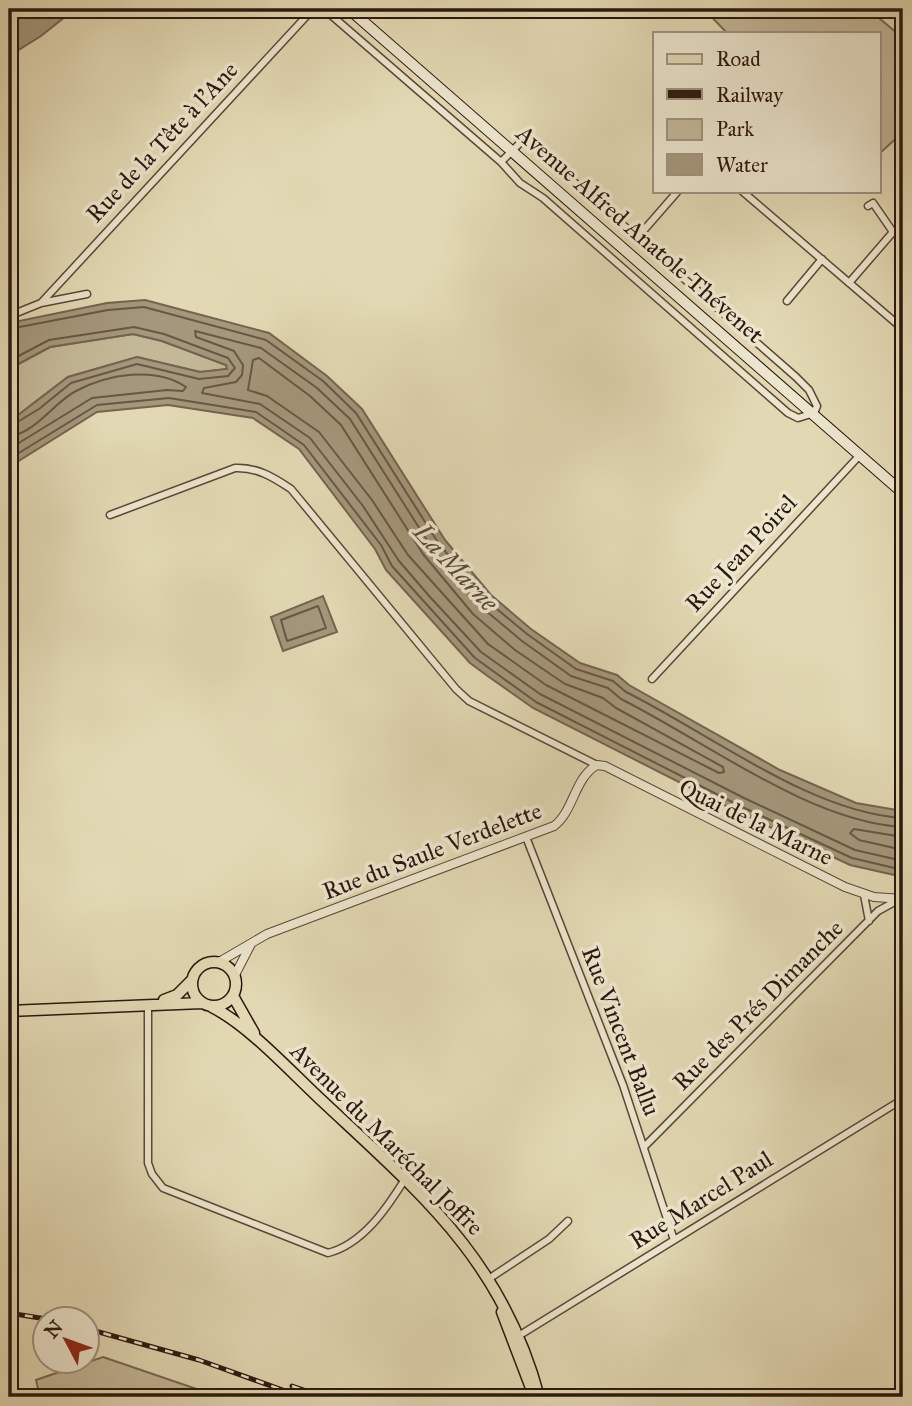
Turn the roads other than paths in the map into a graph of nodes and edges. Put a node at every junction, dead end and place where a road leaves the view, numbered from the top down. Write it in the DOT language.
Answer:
graph roads {
  1 [pos="313,9"];
  2 [pos="324,9"];
  3 [pos="349,9"];
  4 [pos="511,150"];
  5 [pos="501,162"];
  6 [pos="677,192"];
  7 [pos="744,192"];
  8 [pos="868,206"];
  9 [pos="637,238"];
  10 [pos="822,259"];
  11 [pos="849,283"];
  12 [pos="88,295"];
  13 [pos="787,301"];
  14 [pos="41,303"];
  15 [pos="9,316"];
  16 [pos="903,330"];
  17 [pos="814,413"];
  18 [pos="860,455"];
  19 [pos="903,492"];
  20 [pos="110,516"];
  21 [pos="652,679"];
  22 [pos="597,765"];
  23 [pos="526,837"];
  24 [pos="864,895"];
  25 [pos="901,900"];
  26 [pos="869,921"];
  27 [pos="255,940"];
  28 [pos="219,962"];
  29 [pos="235,975"];
  30 [pos="192,980"];
  31 [pos="233,996"];
  32 [pos="151,1004"];
  33 [pos="207,1005"];
  34 [pos="61,1008"];
  35 [pos="9,1011"];
  36 [pos="9,1017"];
  37 [pos="267,1049"];
  38 [pos="903,1099"];
  39 [pos="644,1147"];
  40 [pos="405,1179"];
  41 [pos="568,1221"];
  42 [pos="674,1240"];
  43 [pos="489,1278"];
  44 [pos="499,1295"];
  45 [pos="520,1335"];
  46 [pos="537,1397"];
  1 -- 14 [label="street, Rue de la Tête à l'Ane"];
  2 -- 5 [label="street"];
  3 -- 4 [label="main road, Avenue Alfred Anatole Thévenet"];
  4 -- 5 [label="street"];
  4 -- 9 [label="street"];
  4 -- 17 [label="main road, Avenue Alfred Anatole Thévenet"];
  5 -- 17 [label="street"];
  6 -- 9 [label="street"];
  7 -- 10 [label="street"];
  8 -- 11 [label="street"];
  9 -- 17 [label="street"];
  10 -- 11 [label="street"];
  10 -- 13 [label="street"];
  11 -- 16 [label="street"];
  12 -- 14 [label="street"];
  14 -- 15 [label="street"];
  17 -- 18 [label="main road, Avenue Alfred Anatole Thévenet"];
  18 -- 19 [label="main road, Avenue Alfred Anatole Thévenet"];
  18 -- 21 [label="street, Rue Jean Poirel"];
  20 -- 22 [label="street"];
  22 -- 23 [label="street, Rue du Saule Verdelette"];
  22 -- 24 [label="street, Quai de la Marne"];
  23 -- 27 [label="street, Rue du Saule Verdelette"];
  23 -- 39 [label="street, Rue Vincent Ballu"];
  24 -- 25 [label="street, Quai de la Marne"];
  24 -- 26 [label="street, Rue des Prés Dimanche"];
  25 -- 26 [label="street, Rue des Prés Dimanche"];
  26 -- 39 [label="street, Rue des Prés Dimanche"];
  27 -- 28 [label="street, Rue du Saule Verdelette"];
  27 -- 29 [label="street"];
  28 -- 29 [label="main road"];
  28 -- 30 [label="main road"];
  29 -- 31 [label="main road"];
  30 -- 32 [label="main road"];
  30 -- 33 [label="main road"];
  31 -- 33 [label="main road"];
  31 -- 37 [label="main road, Avenue du Maréchal Joffre"];
  32 -- 33 [label="main road"];
  32 -- 34 [label="main road"];
  32 -- 40 [label="street"];
  33 -- 37 [label="main road, Avenue du Maréchal Joffre"];
  34 -- 35 [label="main road"];
  34 -- 36 [label="main road"];
  37 -- 40 [label="main road, Avenue du Maréchal Joffre"];
  38 -- 42 [label="street, Rue Marcel Paul"];
  39 -- 42 [label="street, Rue Vincent Ballu"];
  40 -- 43 [label="main road, Avenue du Maréchal Joffre"];
  41 -- 43 [label="street"];
  42 -- 45 [label="street, Rue Marcel Paul"];
  43 -- 44 [label="main road, Avenue du Maréchal Joffre"];
  44 -- 45 [label="main road, Avenue du Maréchal Joffre"];
  44 -- 46 [label="main road, Avenue du Maréchal Joffre"];
  45 -- 46 [label="main road, Avenue du Maréchal Joffre"];
}
